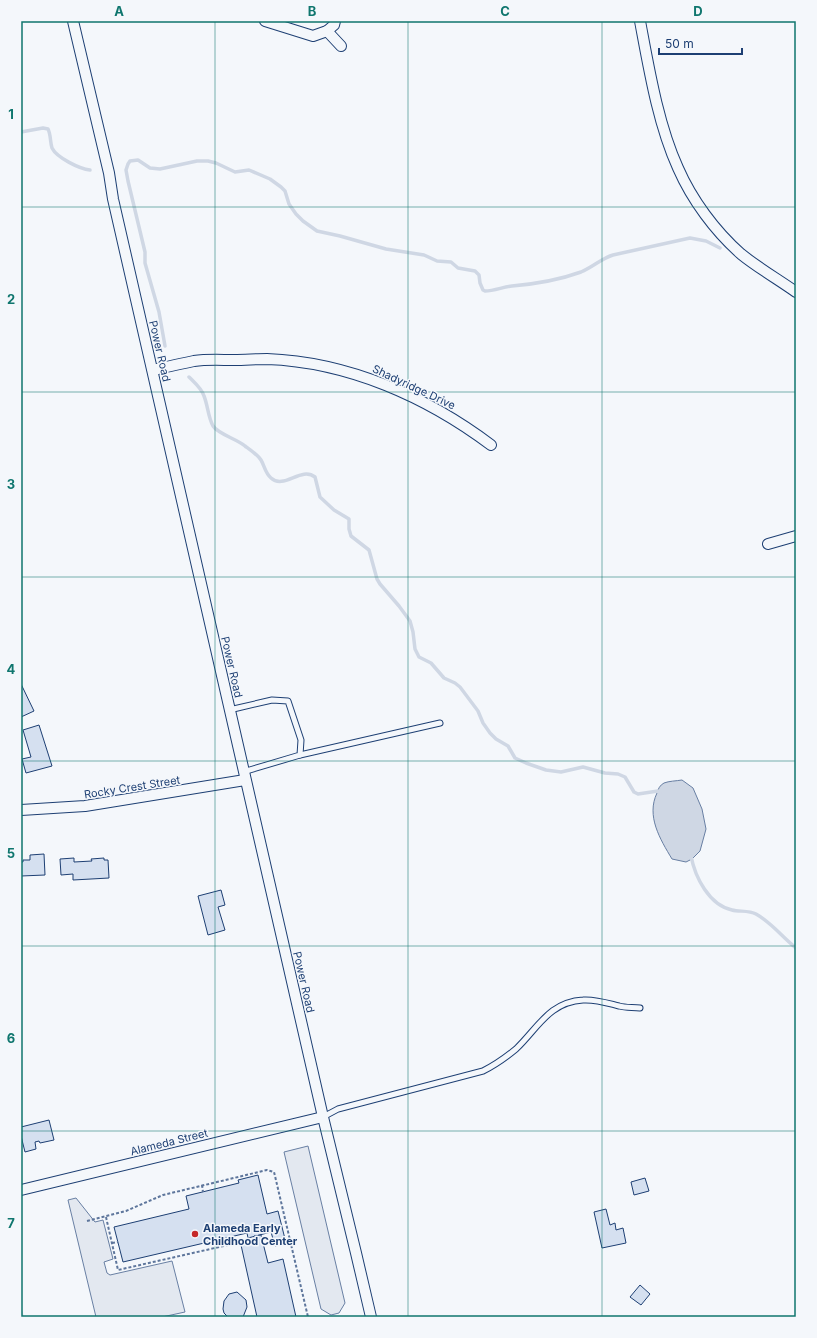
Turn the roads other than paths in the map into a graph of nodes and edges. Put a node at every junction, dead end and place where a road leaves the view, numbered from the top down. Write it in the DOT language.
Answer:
graph roads {
  1 [pos="73,21"];
  2 [pos="265,21"];
  3 [pos="335,21"];
  4 [pos="640,21"];
  5 [pos="327,31"];
  6 [pos="341,46"];
  7 [pos="796,292"];
  8 [pos="152,370"];
  9 [pos="491,445"];
  10 [pos="796,536"];
  11 [pos="768,544"];
  12 [pos="230,710"];
  13 [pos="440,723"];
  14 [pos="300,755"];
  15 [pos="244,776"];
  16 [pos="21,810"];
  17 [pos="640,1008"];
  18 [pos="323,1117"];
  19 [pos="21,1190"];
  20 [pos="371,1317"];
  1 -- 8 [label="street, Power Road"];
  2 -- 5 [label="street"];
  3 -- 5 [label="street"];
  4 -- 7 [label="street"];
  5 -- 6 [label="street"];
  8 -- 9 [label="street, Shadyridge Drive"];
  8 -- 12 [label="street, Power Road"];
  10 -- 11 [label="street"];
  12 -- 14 [label="lane"];
  12 -- 15 [label="street, Power Road"];
  13 -- 14 [label="lane"];
  14 -- 15 [label="lane"];
  15 -- 16 [label="street, Rocky Crest Street"];
  15 -- 18 [label="street, Power Road"];
  17 -- 18 [label="lane"];
  18 -- 19 [label="street, Alameda Street"];
  18 -- 20 [label="street, Power Road"];
}
